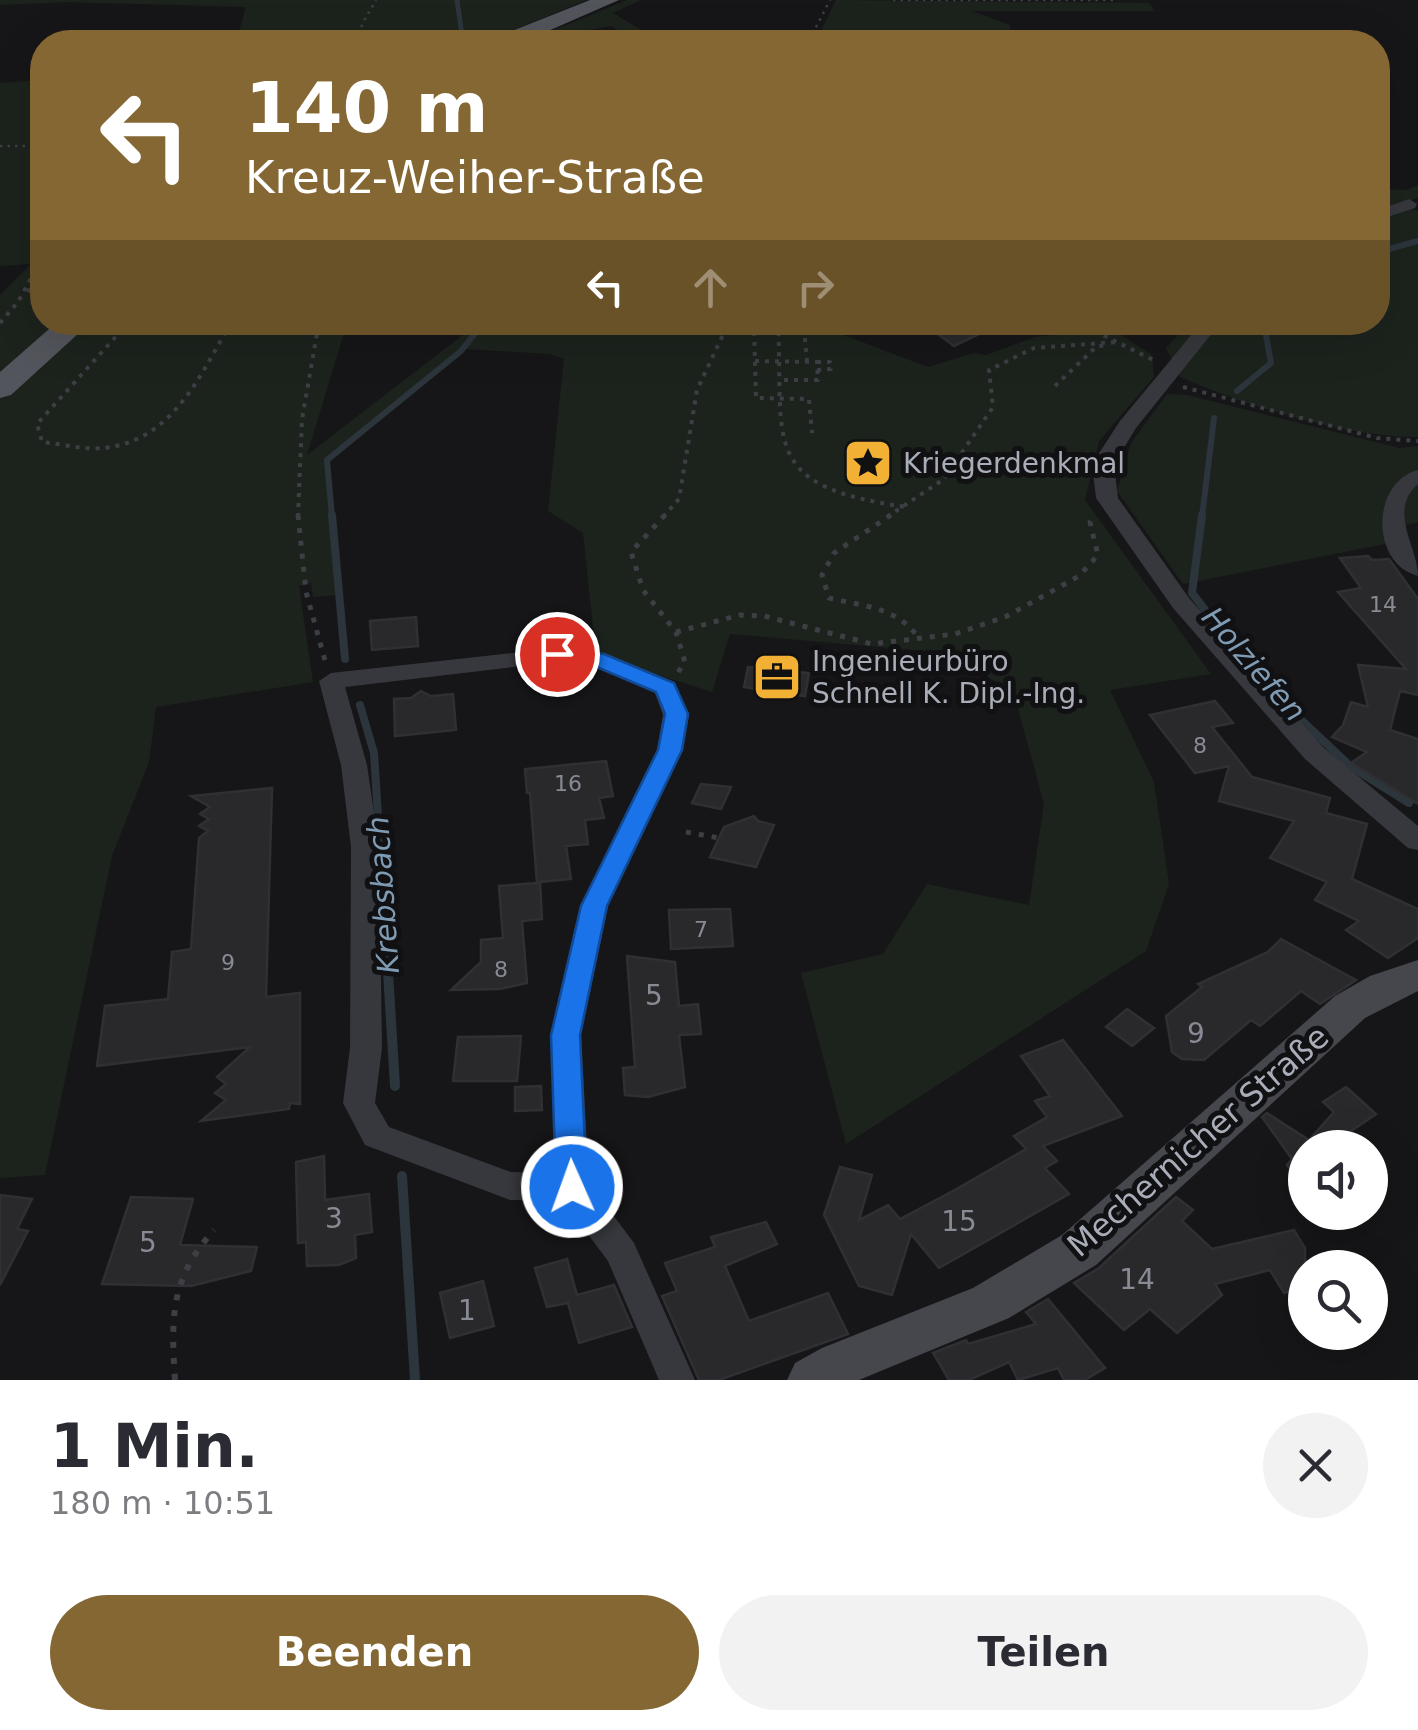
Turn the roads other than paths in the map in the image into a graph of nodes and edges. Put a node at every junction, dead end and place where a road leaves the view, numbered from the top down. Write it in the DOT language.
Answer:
graph roads {
  1 [pos="608,0"];
  2 [pos="534,30"];
  3 [pos="1408,204"];
  4 [pos="1390,210"];
  5 [pos="61,335"];
  6 [pos="1201,335"];
  7 [pos="0,388"];
  8 [pos="1418,476"];
  9 [pos="1418,568"];
  10 [pos="1416,833"];
  11 [pos="1418,974"];
  12 [pos="572,1187"];
  13 [pos="677,1380"];
  14 [pos="813,1380"];
  1 -- 2 [label="main road"];
  3 -- 4 [label="street"];
  5 -- 7 [label="main road"];
  6 -- 10 [label="street"];
  8 -- 9 [label="street"];
  11 -- 14 [label="main road, Mechernicher Straße"];
  12 -- 12 [label="street"];
  12 -- 13 [label="street"];
}
